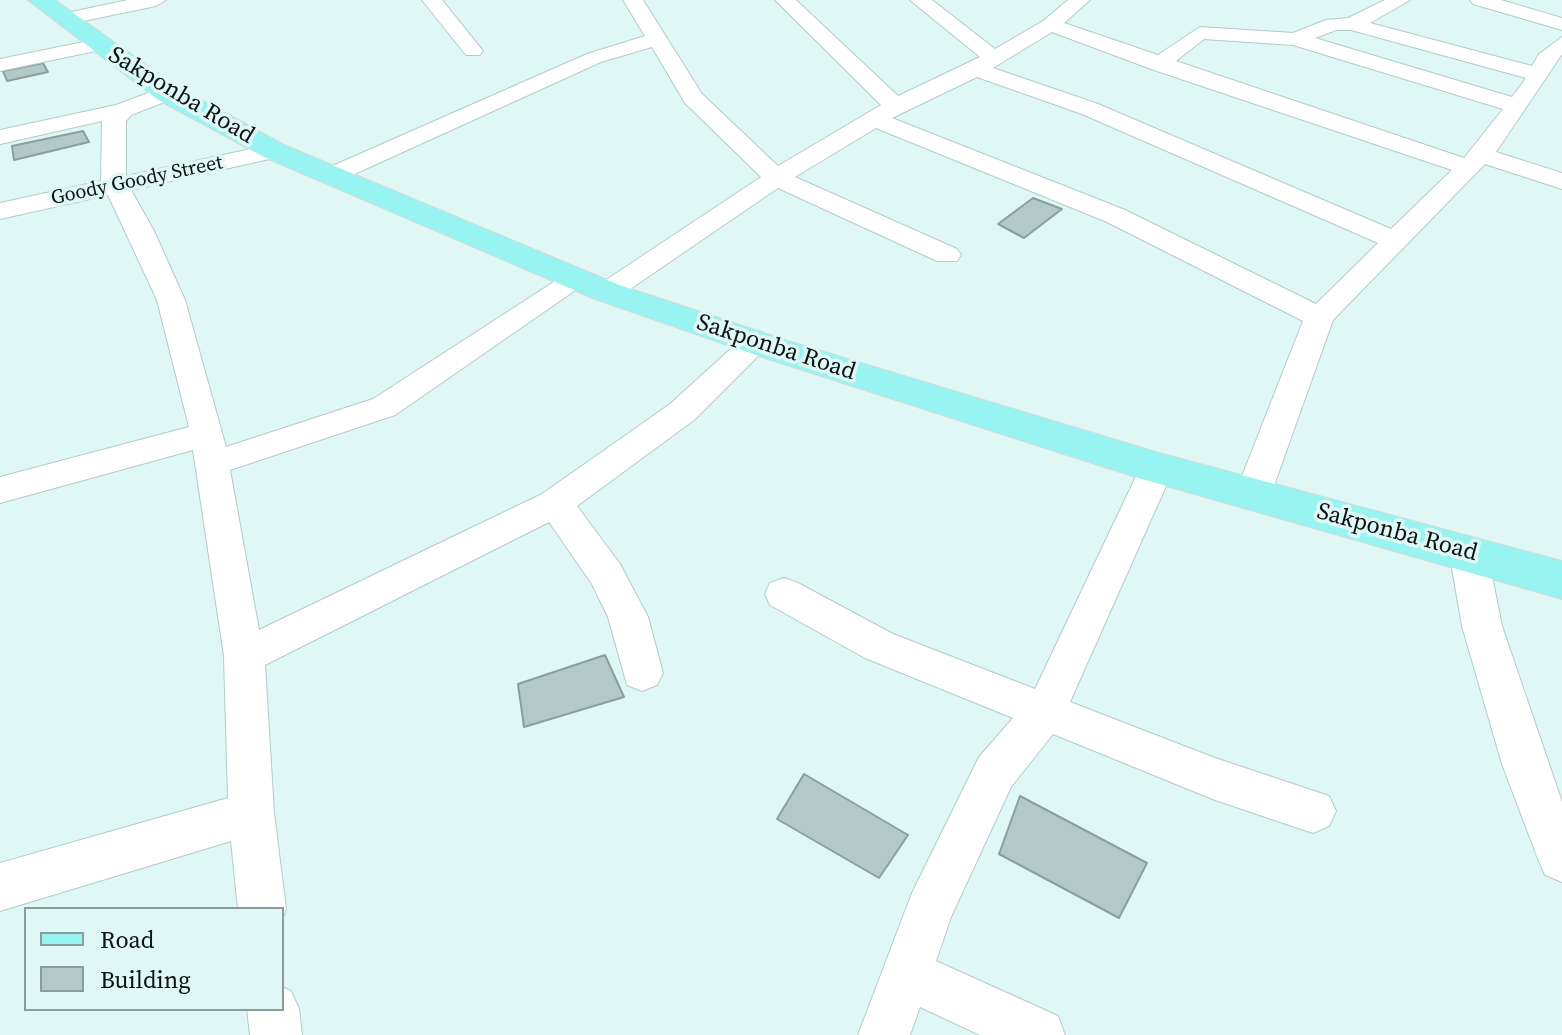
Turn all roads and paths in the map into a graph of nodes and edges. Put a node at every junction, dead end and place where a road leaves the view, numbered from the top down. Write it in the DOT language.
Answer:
graph roads {
  1 [pos="156,0"];
  2 [pos="432,0"];
  3 [pos="633,0"];
  4 [pos="785,0"];
  5 [pos="920,0"];
  6 [pos="1400,0"];
  7 [pos="1480,0"];
  8 [pos="1076,1"];
  9 [pos="52,10"];
  10 [pos="1352,24"];
  11 [pos="1562,24"];
  12 [pos="1050,25"];
  13 [pos="657,39"];
  14 [pos="1295,39"];
  15 [pos="98,45"];
  16 [pos="473,51"];
  17 [pos="985,63"];
  18 [pos="1159,64"];
  19 [pos="0,65"];
  20 [pos="1544,74"];
  21 [pos="167,93"];
  22 [pos="123,110"];
  23 [pos="886,113"];
  24 [pos="0,137"];
  25 [pos="274,151"];
  26 [pos="1473,161"];
  27 [pos="330,176"];
  28 [pos="776,178"];
  29 [pos="1562,181"];
  30 [pos="114,183"];
  31 [pos="0,211"];
  32 [pos="1396,241"];
  33 [pos="947,255"];
  34 [pos="591,286"];
  35 [pos="1319,317"];
  36 [pos="756,343"];
  37 [pos="209,449"];
  38 [pos="1157,468"];
  39 [pos="0,490"];
  40 [pos="1253,494"];
  41 [pos="555,503"];
  42 [pos="1468,551"];
  43 [pos="1562,580"];
  44 [pos="784,594"];
  45 [pos="244,656"];
  46 [pos="642,673"];
  47 [pos="1045,712"];
  48 [pos="1313,811"];
  49 [pos="251,813"];
  50 [pos="1562,859"];
  51 [pos="0,887"];
  52 [pos="262,907"];
  53 [pos="906,974"];
  54 [pos="273,1011"];
  55 [pos="276,1035"];
  56 [pos="884,1035"];
  57 [pos="1039,1035"];
  1 -- 9 [label="street"];
  2 -- 16 [label="street"];
  3 -- 13 [label="street"];
  4 -- 23 [label="street"];
  5 -- 17 [label="street"];
  6 -- 10 [label="street"];
  7 -- 11 [label="street"];
  8 -- 12 [label="street"];
  9 -- 15 [label="main road, Sakponba Road"];
  10 -- 14 [label="street"];
  10 -- 20 [label="street"];
  12 -- 17 [label="street"];
  12 -- 18 [label="street"];
  13 -- 27 [label="street"];
  13 -- 28 [label="street"];
  14 -- 18 [label="street"];
  14 -- 20 [label="street"];
  15 -- 19 [label="street"];
  15 -- 21 [label="main road, Sakponba Road"];
  17 -- 23 [label="street"];
  17 -- 32 [label="street"];
  18 -- 26 [label="street"];
  20 -- 26 [label="street"];
  21 -- 22 [label="street"];
  21 -- 25 [label="main road, Sakponba Road"];
  22 -- 24 [label="street"];
  22 -- 30 [label="street"];
  23 -- 28 [label="street"];
  23 -- 35 [label="street"];
  25 -- 27 [label="main road, Sakponba Road"];
  25 -- 30 [label="street, Goody Goody Street"];
  26 -- 29 [label="street"];
  26 -- 32 [label="street"];
  27 -- 34 [label="main road, Sakponba Road"];
  28 -- 33 [label="street"];
  28 -- 34 [label="street"];
  30 -- 31 [label="street, Goody Goody Street"];
  30 -- 37 [label="street"];
  32 -- 35 [label="street"];
  34 -- 36 [label="main road, Sakponba Road"];
  34 -- 37 [label="street"];
  35 -- 40 [label="street"];
  36 -- 38 [label="main road, Sakponba Road"];
  36 -- 41 [label="street"];
  37 -- 39 [label="street"];
  37 -- 45 [label="street"];
  38 -- 40 [label="main road, Sakponba Road"];
  38 -- 47 [label="street"];
  40 -- 42 [label="main road, Sakponba Road"];
  41 -- 45 [label="street"];
  41 -- 46 [label="street"];
  42 -- 43 [label="main road, Sakponba Road"];
  42 -- 50 [label="street"];
  44 -- 47 [label="street"];
  45 -- 49 [label="street"];
  47 -- 48 [label="street"];
  47 -- 53 [label="street"];
  49 -- 51 [label="street"];
  49 -- 52 [label="street"];
  53 -- 56 [label="street"];
  53 -- 57 [label="street"];
  54 -- 55 [label="street"];
}
